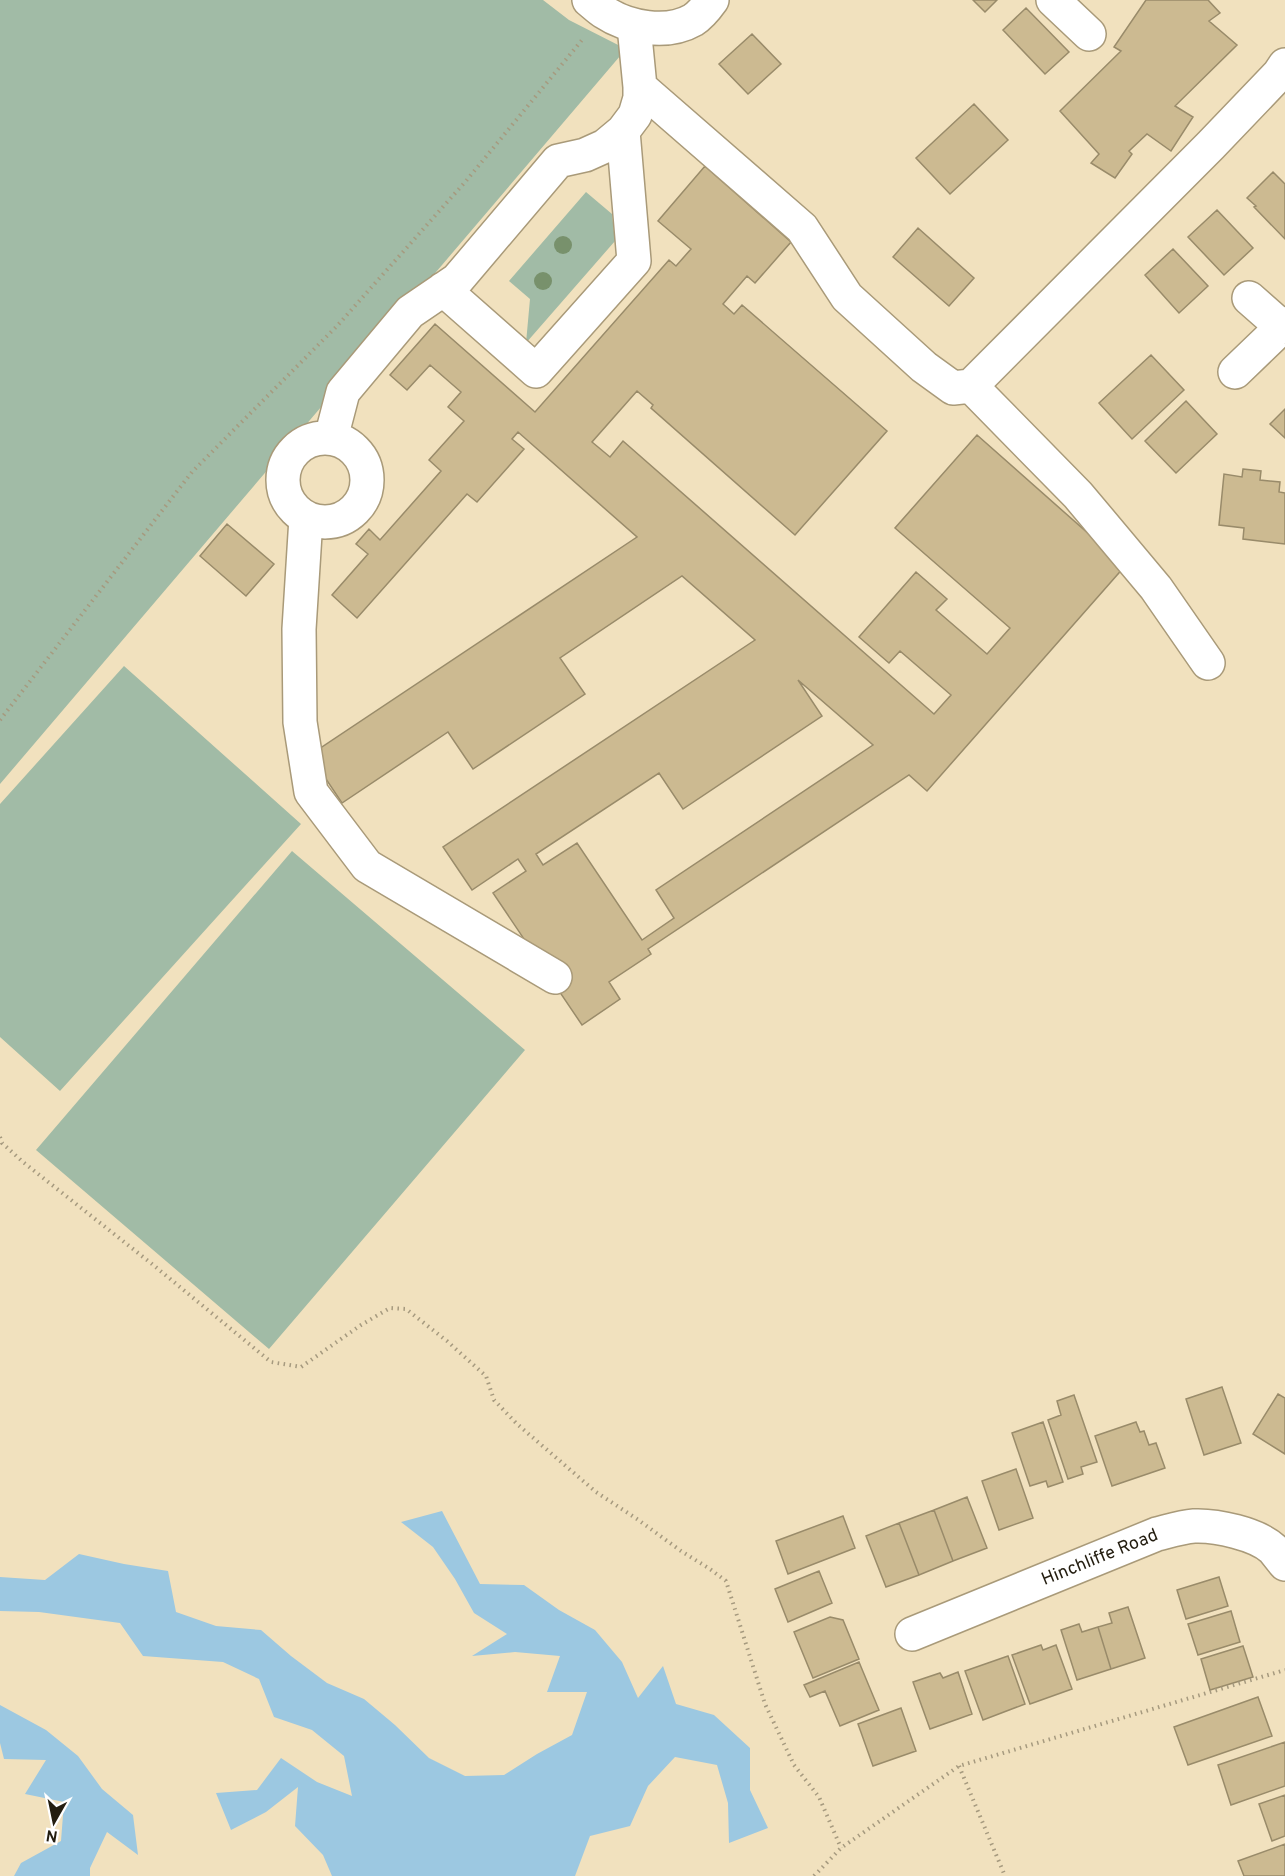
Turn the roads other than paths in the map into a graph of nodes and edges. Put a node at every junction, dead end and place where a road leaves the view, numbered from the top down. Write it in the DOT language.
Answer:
graph roads {
  1 [pos="712,0"];
  2 [pos="1053,0"];
  3 [pos="597,6"];
  4 [pos="649,27"];
  5 [pos="1089,34"];
  6 [pos="1285,66"];
  7 [pos="640,87"];
  8 [pos="623,131"];
  9 [pos="443,289"];
  10 [pos="1249,298"];
  11 [pos="1283,325"];
  12 [pos="1235,372"];
  13 [pos="970,386"];
  14 [pos="331,438"];
  15 [pos="306,518"];
  16 [pos="1208,663"];
  17 [pos="555,977"];
  18 [pos="1285,1564"];
  19 [pos="912,1634"];
  1 -- 4 [label="street"];
  2 -- 5 [label="street"];
  3 -- 4 [label="street"];
  4 -- 7 [label="street"];
  6 -- 13 [label="street"];
  7 -- 8 [label="street"];
  7 -- 13 [label="street"];
  8 -- 9 [label="street"];
  8 -- 9 [label="street"];
  9 -- 14 [label="street"];
  10 -- 11 [label="street"];
  11 -- 12 [label="street"];
  13 -- 16 [label="street"];
  14 -- 15 [label="street"];
  14 -- 15 [label="street"];
  15 -- 17 [label="street"];
  18 -- 19 [label="street, Hinchliffe Road"];
}
